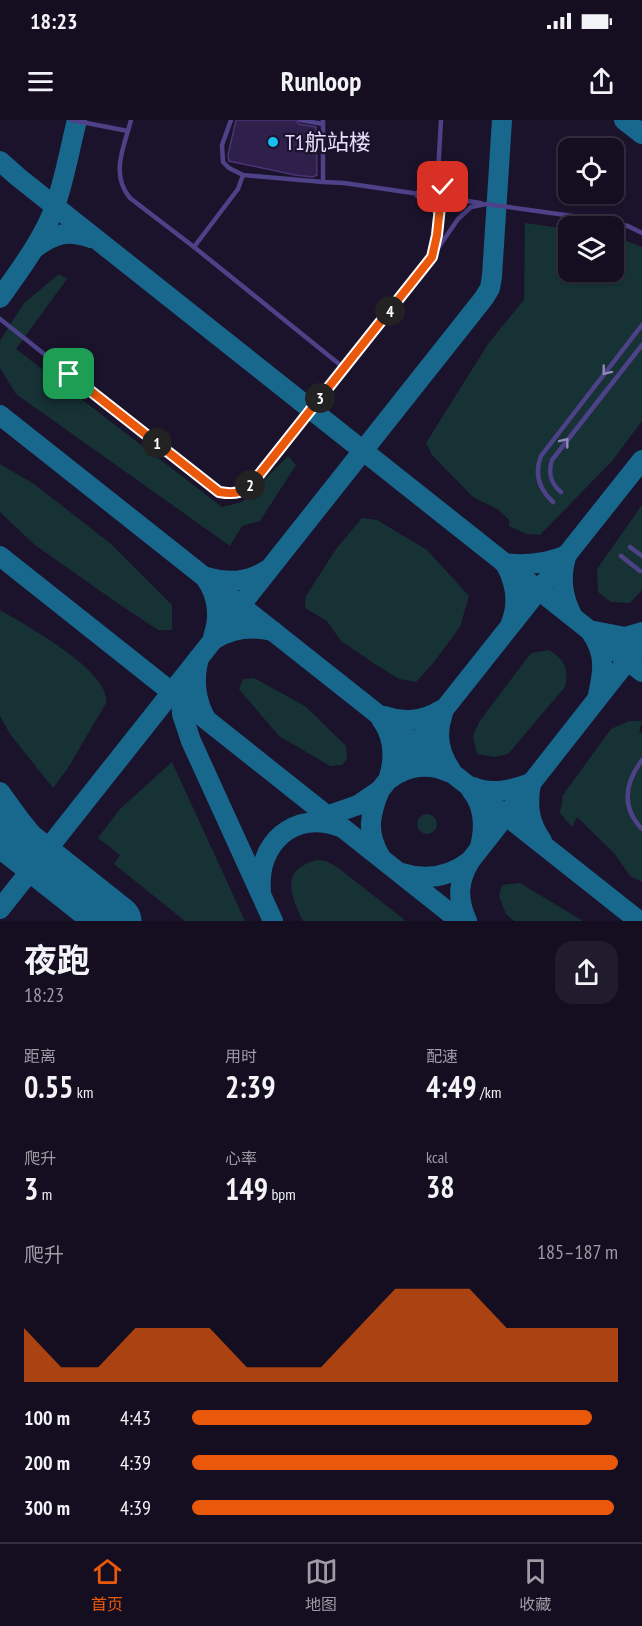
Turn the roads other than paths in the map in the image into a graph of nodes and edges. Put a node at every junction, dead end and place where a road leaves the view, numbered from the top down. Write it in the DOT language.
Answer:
graph roads {
  1 [pos="71,120"];
  2 [pos="131,120"];
  3 [pos="231,120"];
  4 [pos="300,120"];
  5 [pos="441,120"];
  6 [pos="323,122"];
  7 [pos="128,131"];
  8 [pos="438,173"];
  9 [pos="243,176"];
  10 [pos="323,182"];
  11 [pos="409,193"];
  12 [pos="441,197"];
  13 [pos="460,200"];
  14 [pos="486,204"];
  15 [pos="642,233"];
  16 [pos="437,235"];
  17 [pos="194,247"];
  18 [pos="432,257"];
  19 [pos="0,319"];
  20 [pos="642,325"];
  21 [pos="642,345"];
  22 [pos="344,368"];
  23 [pos="561,492"];
  24 [pos="553,502"];
  25 [pos="630,547"];
  26 [pos="621,556"];
  27 [pos="642,556"];
  28 [pos="640,571"];
  29 [pos="642,760"];
  30 [pos="642,829"];
  1 -- 7 [label="lane"];
  2 -- 7 [label="lane"];
  3 -- 9 [label="lane"];
  4 -- 6 [label="lane"];
  5 -- 8 [label="lane"];
  6 -- 10 [label="lane"];
  7 -- 17 [label="lane"];
  8 -- 11 [label="lane"];
  8 -- 12 [label="lane"];
  8 -- 13 [label="lane"];
  9 -- 10 [label="lane"];
  9 -- 17 [label="lane"];
  10 -- 11 [label="lane"];
  11 -- 12 [label="lane"];
  11 -- 16 [label="lane"];
  12 -- 13 [label="lane"];
  12 -- 16 [label="lane"];
  13 -- 14 [label="lane"];
  14 -- 15 [label="lane"];
  14 -- 18 [label="lane"];
  16 -- 18 [label="lane"];
  17 -- 22 [label="lane"];
  18 -- 22 [label="lane"];
  19 -- 22 [label="lane"];
  20 -- 24 [label="lane, one-way"];
  23 -- 21 [label="lane, one-way"];
  25 -- 27 [label="lane"];
  26 -- 28 [label="lane"];
  29 -- 30 [label="lane"];
}
